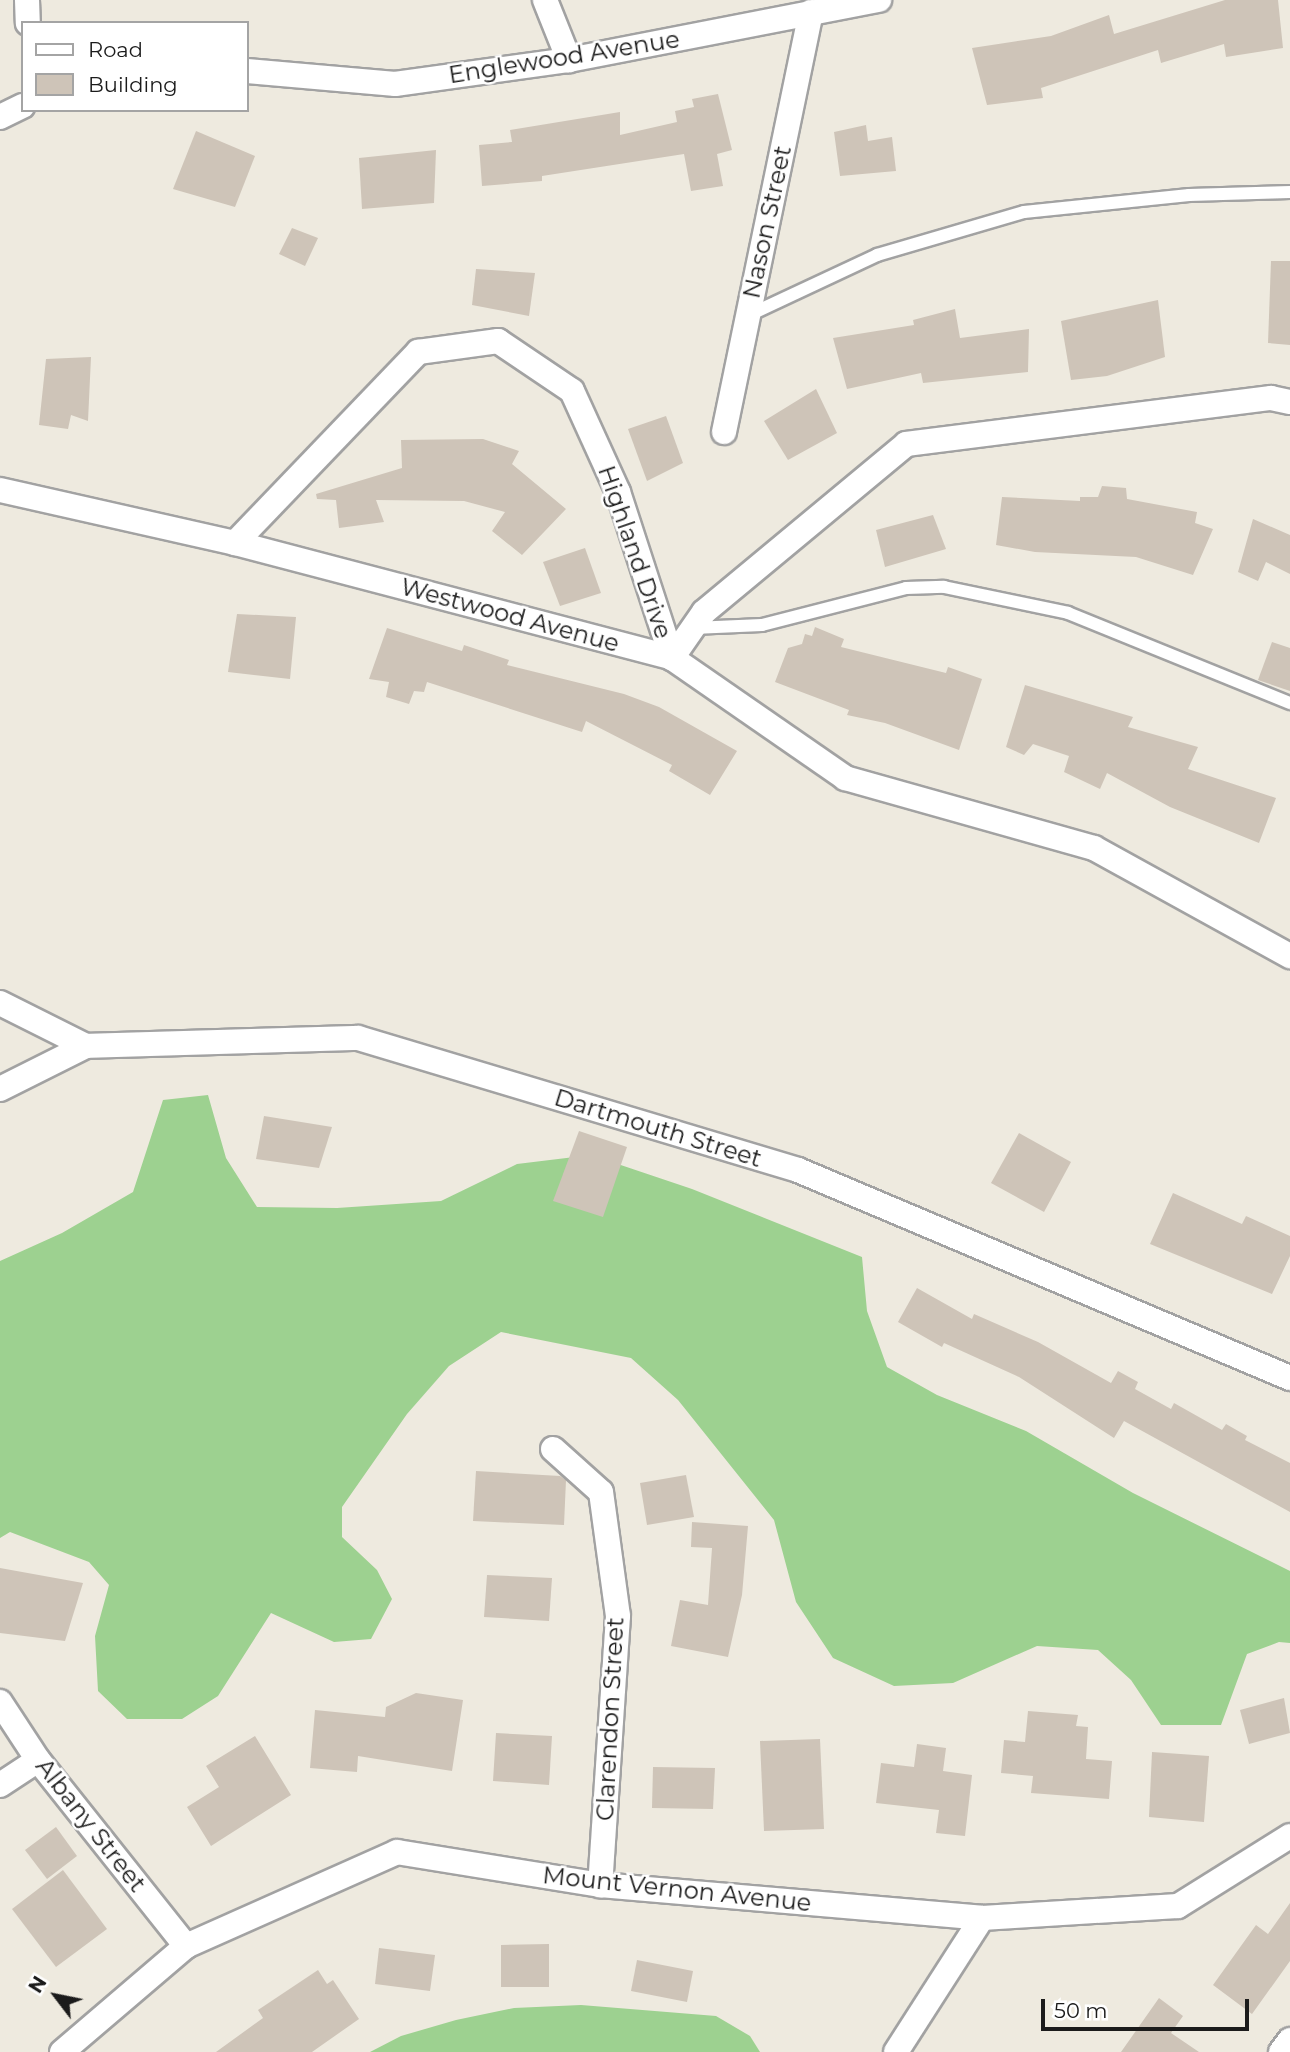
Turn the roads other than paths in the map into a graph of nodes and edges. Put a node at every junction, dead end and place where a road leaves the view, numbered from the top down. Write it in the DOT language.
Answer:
graph roads {
  1 [pos="27,0"];
  2 [pos="545,0"];
  3 [pos="879,0"];
  4 [pos="811,12"];
  5 [pos="28,21"];
  6 [pos="569,60"];
  7 [pos="248,71"];
  8 [pos="21,107"];
  9 [pos="0,117"];
  10 [pos="1290,192"];
  11 [pos="747,316"];
  12 [pos="1290,402"];
  13 [pos="724,432"];
  14 [pos="0,490"];
  15 [pos="235,543"];
  16 [pos="693,628"];
  17 [pos="672,658"];
  18 [pos="1290,703"];
  19 [pos="1290,956"];
  20 [pos="0,1003"];
  21 [pos="86,1046"];
  22 [pos="0,1088"];
  23 [pos="1290,1378"];
  24 [pos="553,1449"];
  25 [pos="0,1702"];
  26 [pos="38,1760"];
  27 [pos="0,1785"];
  28 [pos="1290,1836"];
  29 [pos="600,1885"];
  30 [pos="982,1919"];
  31 [pos="186,1946"];
  32 [pos="1290,2040"];
  33 [pos="62,2052"];
  34 [pos="896,2052"];
  35 [pos="1281,2052"];
  1 -- 5 [label="street"];
  2 -- 6 [label="street"];
  3 -- 4 [label="street, Englewood Avenue"];
  4 -- 6 [label="street, Englewood Avenue"];
  4 -- 11 [label="street, Nason Street"];
  6 -- 7 [label="street, Englewood Avenue"];
  8 -- 9 [label="street"];
  10 -- 11 [label="lane"];
  11 -- 13 [label="street, Nason Street"];
  12 -- 16 [label="street, Highland Drive"];
  14 -- 15 [label="street, Westwood Avenue"];
  15 -- 17 [label="street, Westwood Avenue"];
  15 -- 17 [label="street, Highland Drive"];
  16 -- 17 [label="street, Highland Drive"];
  16 -- 18 [label="lane"];
  17 -- 19 [label="street, Westwood Avenue"];
  20 -- 21 [label="street"];
  21 -- 22 [label="street, Dartmouth Street"];
  21 -- 23 [label="street, Dartmouth Street"];
  24 -- 29 [label="street, Clarendon Street"];
  25 -- 26 [label="street, Albany Street"];
  26 -- 27 [label="street"];
  26 -- 31 [label="street, Albany Street"];
  28 -- 30 [label="street, Mount Vernon Avenue"];
  29 -- 30 [label="street, Mount Vernon Avenue"];
  29 -- 31 [label="street, Mount Vernon Avenue"];
  30 -- 34 [label="street"];
  31 -- 33 [label="street, Mount Vernon Avenue"];
  32 -- 35 [label="street"];
}
